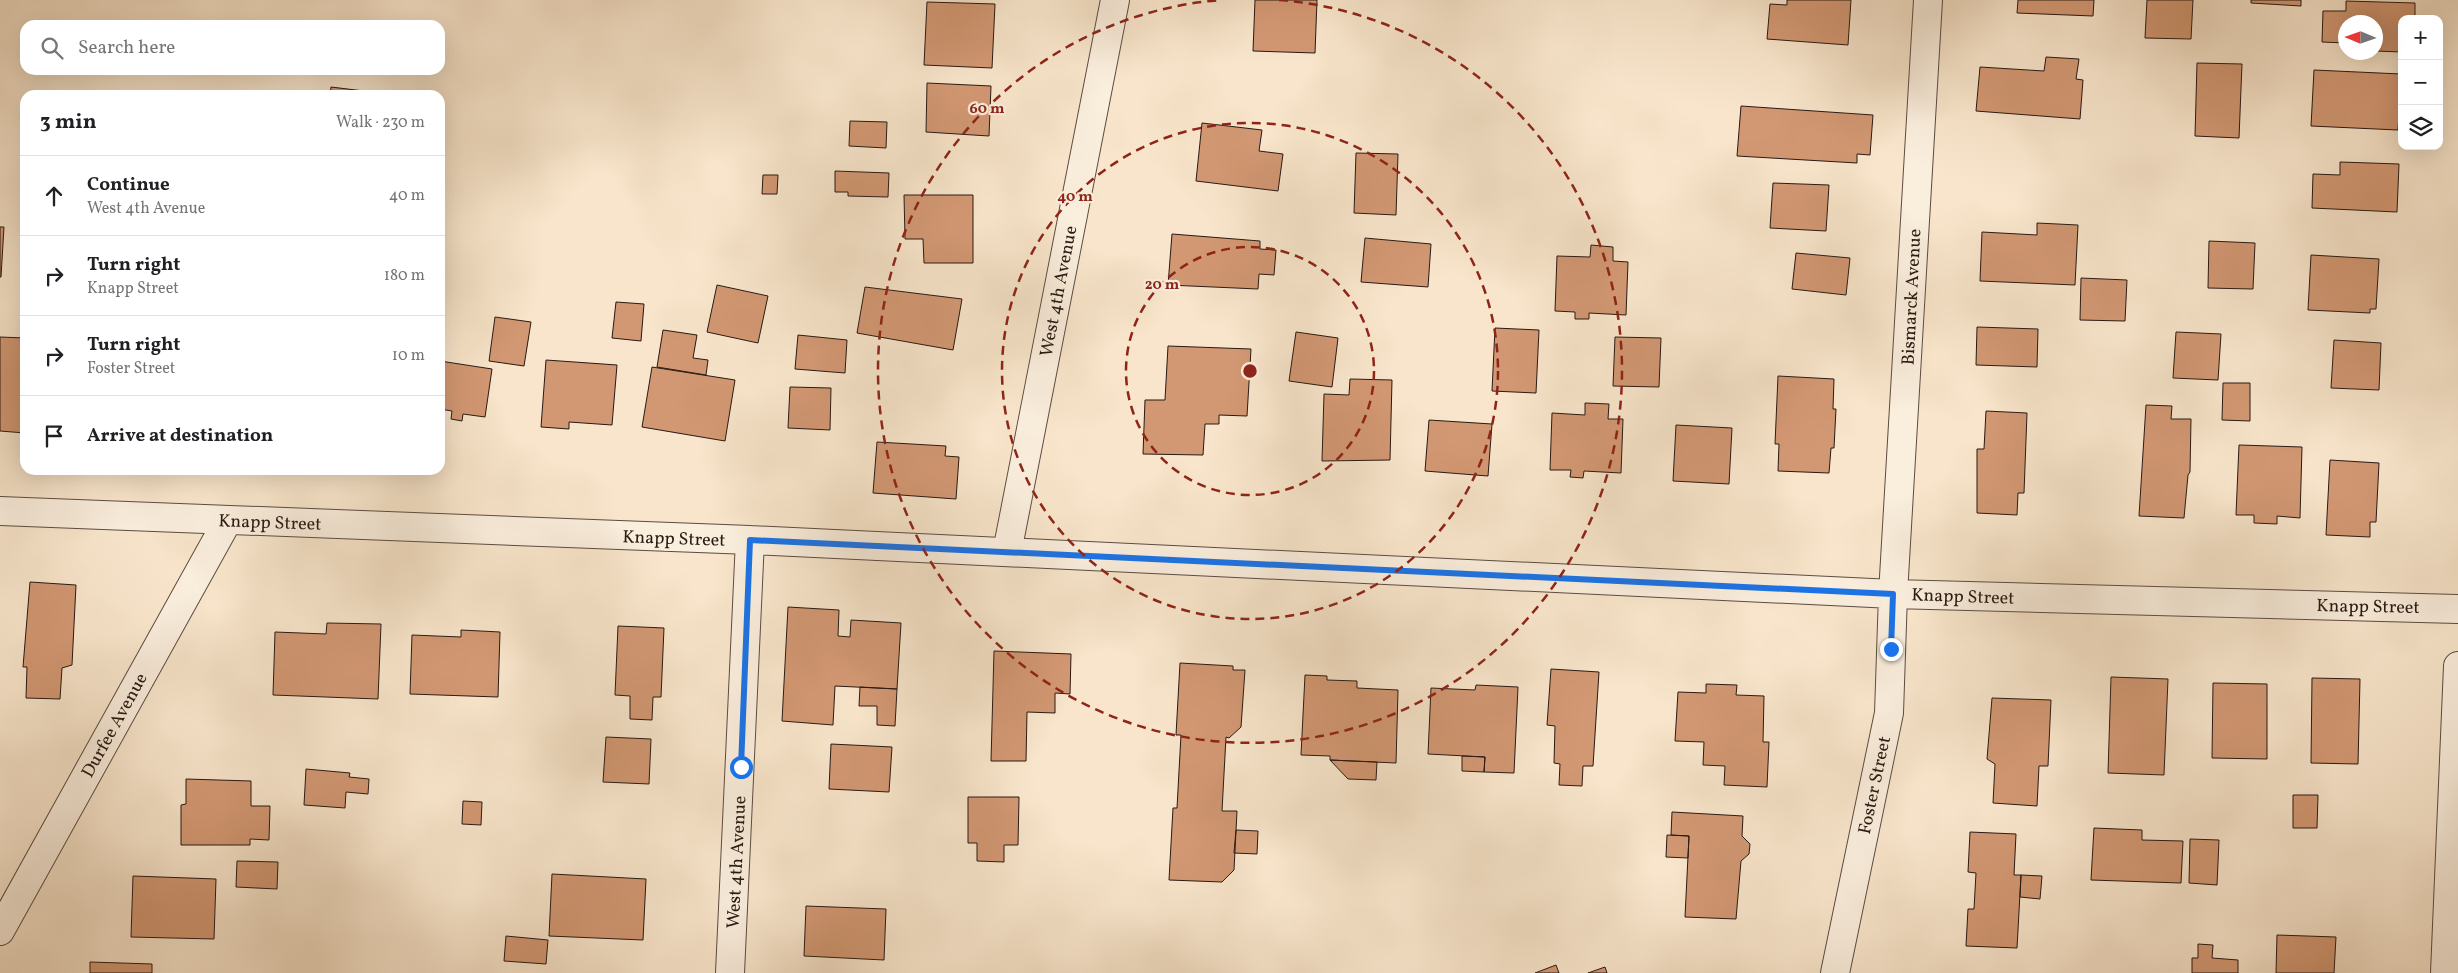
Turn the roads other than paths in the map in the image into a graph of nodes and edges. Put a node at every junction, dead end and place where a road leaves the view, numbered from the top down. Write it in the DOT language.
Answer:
graph roads {
  1 [pos="1114,0"];
  2 [pos="1928,0"];
  3 [pos="0,511"];
  4 [pos="228,520"];
  5 [pos="750,540"];
  6 [pos="1007,552"];
  7 [pos="1893,594"];
  8 [pos="2458,609"];
  9 [pos="2458,666"];
  10 [pos="0,930"];
  11 [pos="730,973"];
  12 [pos="1835,973"];
  13 [pos="2445,973"];
  1 -- 6 [label="street, West 4th Avenue"];
  2 -- 7 [label="street, Bismarck Avenue"];
  3 -- 4 [label="street, Knapp Street"];
  4 -- 5 [label="street, Knapp Street"];
  4 -- 10 [label="street, Durfee Avenue"];
  5 -- 6 [label="street, Knapp Street"];
  5 -- 11 [label="street, West 4th Avenue"];
  6 -- 7 [label="street, Knapp Street"];
  7 -- 8 [label="street, Knapp Street"];
  7 -- 12 [label="street, Foster Street"];
  9 -- 13 [label="street"];
}
